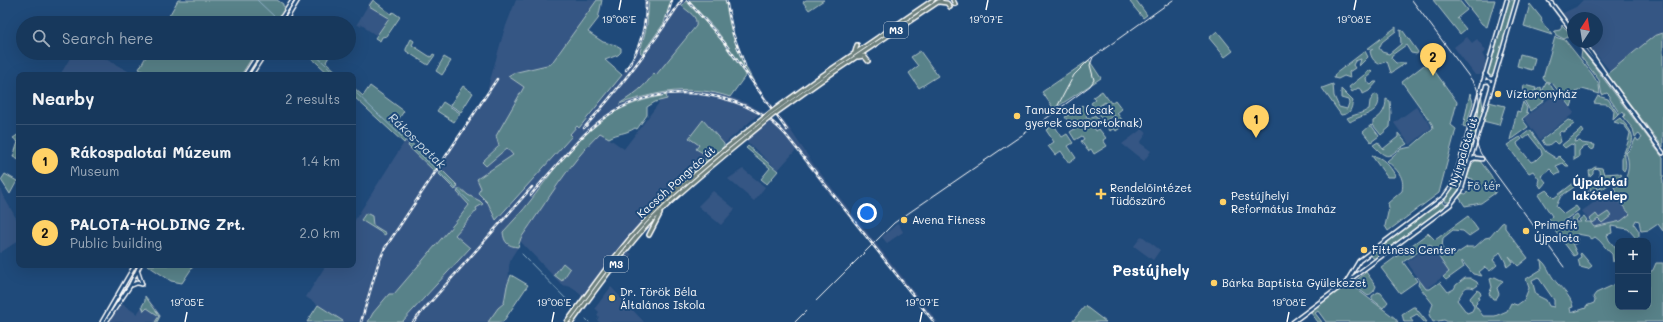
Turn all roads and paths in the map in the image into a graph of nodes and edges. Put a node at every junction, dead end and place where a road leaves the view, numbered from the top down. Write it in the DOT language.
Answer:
graph roads {
  1 [pos="293,0"];
  2 [pos="298,0"];
  3 [pos="933,0"];
  4 [pos="941,0"];
  5 [pos="954,0"];
  6 [pos="1507,0"];
  7 [pos="1517,0"];
  8 [pos="1549,0"];
  9 [pos="937,2"];
  10 [pos="956,4"];
  11 [pos="950,7"];
  12 [pos="283,16"];
  13 [pos="288,16"];
  14 [pos="1567,24"];
  15 [pos="857,45"];
  16 [pos="1587,48"];
  17 [pos="855,53"];
  18 [pos="854,58"];
  19 [pos="255,60"];
  20 [pos="261,60"];
  21 [pos="868,61"];
  22 [pos="247,72"];
  23 [pos="253,72"];
  24 [pos="1485,73"];
  25 [pos="1495,76"];
  26 [pos="821,79"];
  27 [pos="1483,82"];
  28 [pos="1492,86"];
  29 [pos="726,152"];
  30 [pos="1663,153"];
  31 [pos="1482,159"];
  32 [pos="1470,161"];
  33 [pos="685,178"];
  34 [pos="674,193"];
  35 [pos="657,209"];
  36 [pos="664,209"];
  37 [pos="646,212"];
  38 [pos="649,236"];
  39 [pos="134,268"];
  40 [pos="135,268"];
  41 [pos="138,270"];
  42 [pos="135,277"];
  43 [pos="1347,282"];
  44 [pos="130,286"];
  45 [pos="102,322"];
  46 [pos="106,322"];
  47 [pos="567,322"];
  48 [pos="572,322"];
  49 [pos="1293,322"];
  1 -- 12 [label="main road"];
  2 -- 13 [label="main road"];
  3 -- 17 [label="main road, M3"];
  4 -- 9 [label="main road, M3"];
  5 -- 10 [label="main road"];
  6 -- 24 [label="main road, Nyírpalota út"];
  7 -- 25 [label="main road, Nyírpalota út"];
  8 -- 14 [label="main road"];
  9 -- 11 [label="main road"];
  9 -- 18 [label="main road, M3"];
  15 -- 17 [label="main road"];
  16 -- 30 [label="main road"];
  17 -- 26 [label="main road, M3"];
  18 -- 21 [label="main road"];
  18 -- 26 [label="main road, M3"];
  19 -- 22 [label="main road"];
  20 -- 23 [label="main road"];
  24 -- 25 [label="main road"];
  24 -- 27 [label="main road, Nyírpalota út"];
  25 -- 28 [label="main road, Nyírpalota út"];
  26 -- 29 [label="main road, M3, bridge"];
  27 -- 28 [label="main road"];
  27 -- 43 [label="main road, Nyírpalota út"];
  28 -- 32 [label="main road, Nyírpalota út"];
  29 -- 34 [label="main road, Kacsóh Pongrác út / M3"];
  29 -- 36 [label="main road, Kacsóh Pongrác út / M3"];
  31 -- 32 [label="main road"];
  32 -- 43 [label="main road, Nyírpalota út"];
  33 -- 34 [label="main road"];
  34 -- 35 [label="main road, Kacsóh Pongrác út / M3"];
  35 -- 37 [label="main road"];
  35 -- 47 [label="main road, Kacsóh Pongrác út / M3"];
  36 -- 38 [label="main road"];
  36 -- 48 [label="main road, Kacsóh Pongrác út / M3"];
  39 -- 45 [label="main road"];
  40 -- 42 [label="main road"];
  41 -- 42 [label="main road"];
  41 -- 44 [label="main road"];
  42 -- 44 [label="main road"];
  43 -- 49 [label="main road, Nyírpalota út"];
  44 -- 46 [label="main road"];
}
